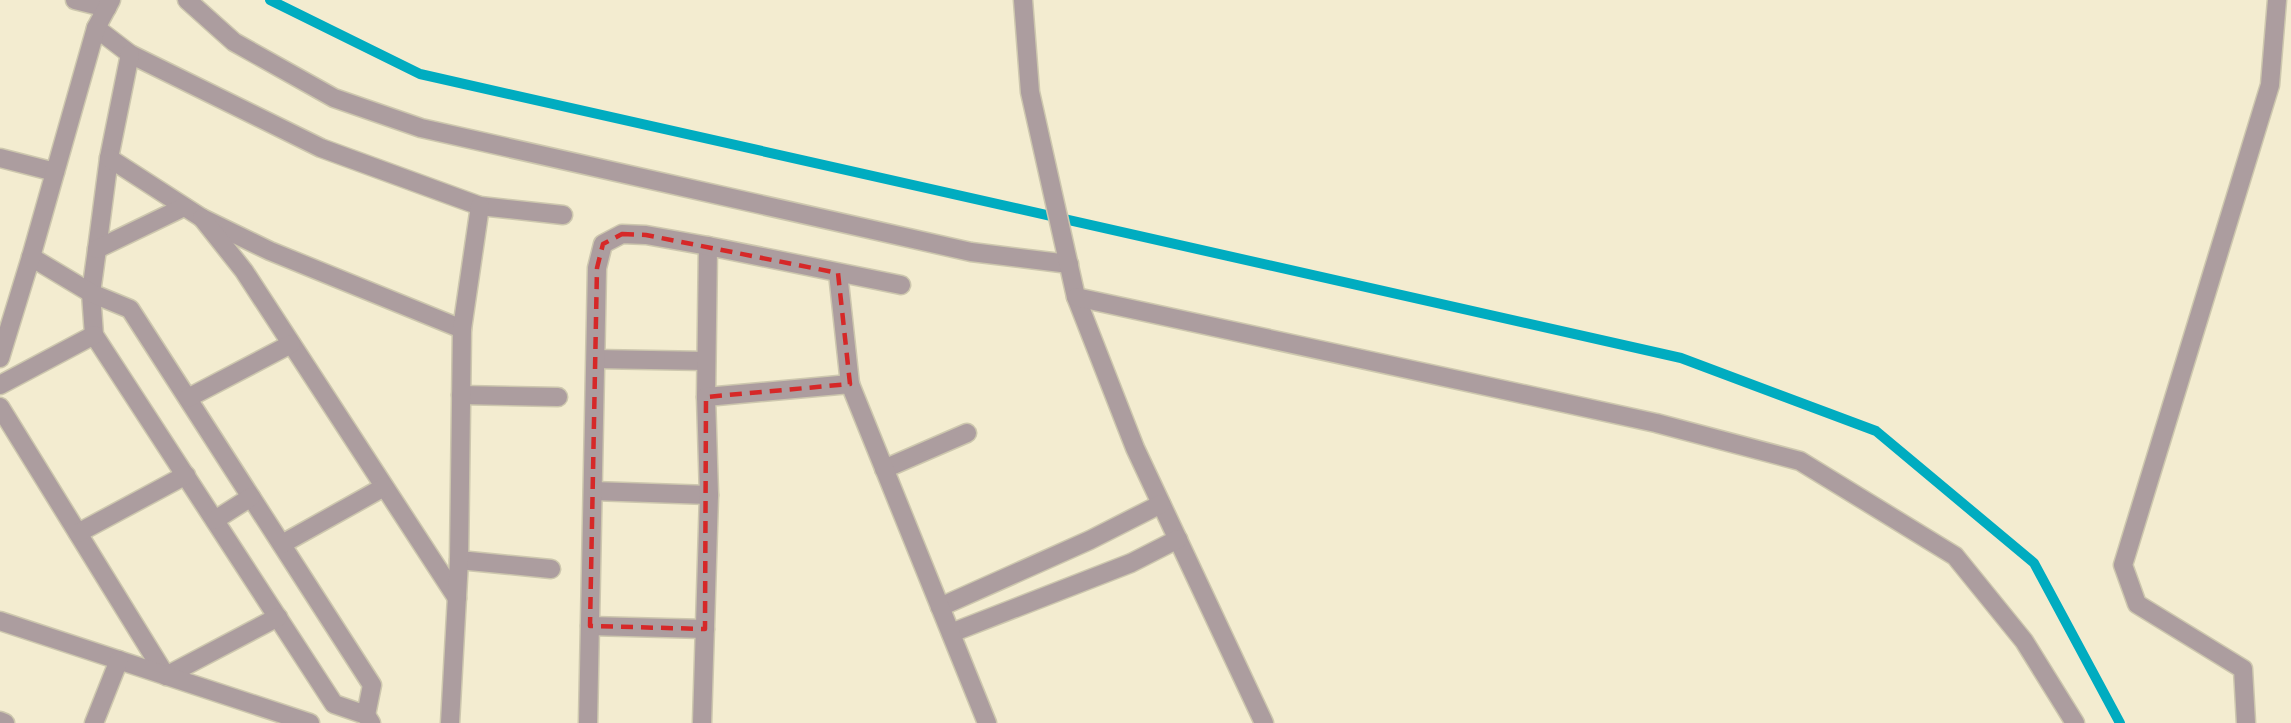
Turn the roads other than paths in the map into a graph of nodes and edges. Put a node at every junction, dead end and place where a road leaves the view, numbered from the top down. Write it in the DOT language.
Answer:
graph roads {
  1 [pos="75,0"];
  2 [pos="187,0"];
  3 [pos="1023,0"];
  4 [pos="2277,0"];
  5 [pos="109,4"];
  6 [pos="96,28"];
  7 [pos="130,54"];
  8 [pos="0,158"];
  9 [pos="109,158"];
  10 [pos="56,172"];
  11 [pos="480,206"];
  12 [pos="184,207"];
  13 [pos="563,215"];
  14 [pos="202,218"];
  15 [pos="708,246"];
  16 [pos="97,249"];
  17 [pos="31,257"];
  18 [pos="1069,264"];
  19 [pos="838,273"];
  20 [pos="901,285"];
  21 [pos="91,293"];
  22 [pos="1076,297"];
  23 [pos="462,329"];
  24 [pos="4,332"];
  25 [pos="94,335"];
  26 [pos="291,344"];
  27 [pos="0,358"];
  28 [pos="596,359"];
  29 [pos="706,361"];
  30 [pos="850,384"];
  31 [pos="0,386"];
  32 [pos="461,395"];
  33 [pos="188,398"];
  34 [pos="558,398"];
  35 [pos="706,398"];
  36 [pos="0,407"];
  37 [pos="967,433"];
  38 [pos="884,469"];
  39 [pos="186,475"];
  40 [pos="384,487"];
  41 [pos="593,491"];
  42 [pos="709,495"];
  43 [pos="251,497"];
  44 [pos="1161,504"];
  45 [pos="215,520"];
  46 [pos="78,533"];
  47 [pos="1178,539"];
  48 [pos="282,544"];
  49 [pos="459,560"];
  50 [pos="551,569"];
  51 [pos="457,598"];
  52 [pos="940,607"];
  53 [pos="278,617"];
  54 [pos="0,621"];
  55 [pos="590,626"];
  56 [pos="705,629"];
  57 [pos="951,633"];
  58 [pos="118,660"];
  59 [pos="166,676"];
  60 [pos="278,718"];
  61 [pos="369,719"];
  62 [pos="0,721"];
  63 [pos="5,723"];
  64 [pos="94,723"];
  65 [pos="310,723"];
  66 [pos="450,723"];
  67 [pos="588,723"];
  68 [pos="702,723"];
  69 [pos="987,723"];
  70 [pos="1264,723"];
  71 [pos="2075,723"];
  72 [pos="2246,723"];
  1 -- 5 [label="street"];
  2 -- 18 [label="street"];
  3 -- 18 [label="street"];
  4 -- 72 [label="street"];
  5 -- 6 [label="street"];
  6 -- 7 [label="street"];
  6 -- 10 [label="street"];
  7 -- 9 [label="street"];
  7 -- 11 [label="street"];
  8 -- 10 [label="street"];
  9 -- 12 [label="street"];
  9 -- 16 [label="street"];
  10 -- 17 [label="street"];
  11 -- 13 [label="street"];
  11 -- 23 [label="street"];
  12 -- 14 [label="street"];
  12 -- 16 [label="street"];
  14 -- 23 [label="street"];
  14 -- 26 [label="street"];
  15 -- 19 [label="street"];
  15 -- 28 [label="street"];
  15 -- 29 [label="street"];
  16 -- 21 [label="street"];
  17 -- 21 [label="street"];
  17 -- 24 [label="street"];
  18 -- 22 [label="street"];
  19 -- 20 [label="street"];
  19 -- 30 [label="street"];
  21 -- 25 [label="street"];
  21 -- 33 [label="street"];
  22 -- 44 [label="street"];
  22 -- 71 [label="street"];
  23 -- 32 [label="street"];
  24 -- 27 [label="street"];
  25 -- 31 [label="street"];
  25 -- 39 [label="street"];
  26 -- 33 [label="street"];
  26 -- 40 [label="street"];
  28 -- 29 [label="street"];
  28 -- 41 [label="street"];
  29 -- 35 [label="street"];
  30 -- 35 [label="street"];
  30 -- 38 [label="street"];
  32 -- 34 [label="street"];
  32 -- 49 [label="street"];
  33 -- 43 [label="street"];
  35 -- 42 [label="street"];
  36 -- 46 [label="street"];
  37 -- 38 [label="street"];
  38 -- 52 [label="street"];
  39 -- 45 [label="street"];
  39 -- 46 [label="street"];
  40 -- 48 [label="street"];
  40 -- 51 [label="street"];
  41 -- 42 [label="street"];
  41 -- 55 [label="street"];
  42 -- 56 [label="street"];
  43 -- 45 [label="street"];
  43 -- 48 [label="street"];
  44 -- 47 [label="street"];
  44 -- 52 [label="street"];
  45 -- 53 [label="street"];
  46 -- 59 [label="street"];
  47 -- 57 [label="street"];
  47 -- 70 [label="street"];
  48 -- 61 [label="street"];
  49 -- 50 [label="street"];
  49 -- 51 [label="street"];
  51 -- 66 [label="street"];
  52 -- 57 [label="street"];
  53 -- 59 [label="street"];
  53 -- 61 [label="street"];
  54 -- 58 [label="street"];
  55 -- 56 [label="street"];
  55 -- 67 [label="street"];
  56 -- 68 [label="street"];
  57 -- 69 [label="street"];
  58 -- 59 [label="street"];
  58 -- 64 [label="street"];
  59 -- 60 [label="street"];
  60 -- 65 [label="street"];
  62 -- 63 [label="street"];
}
